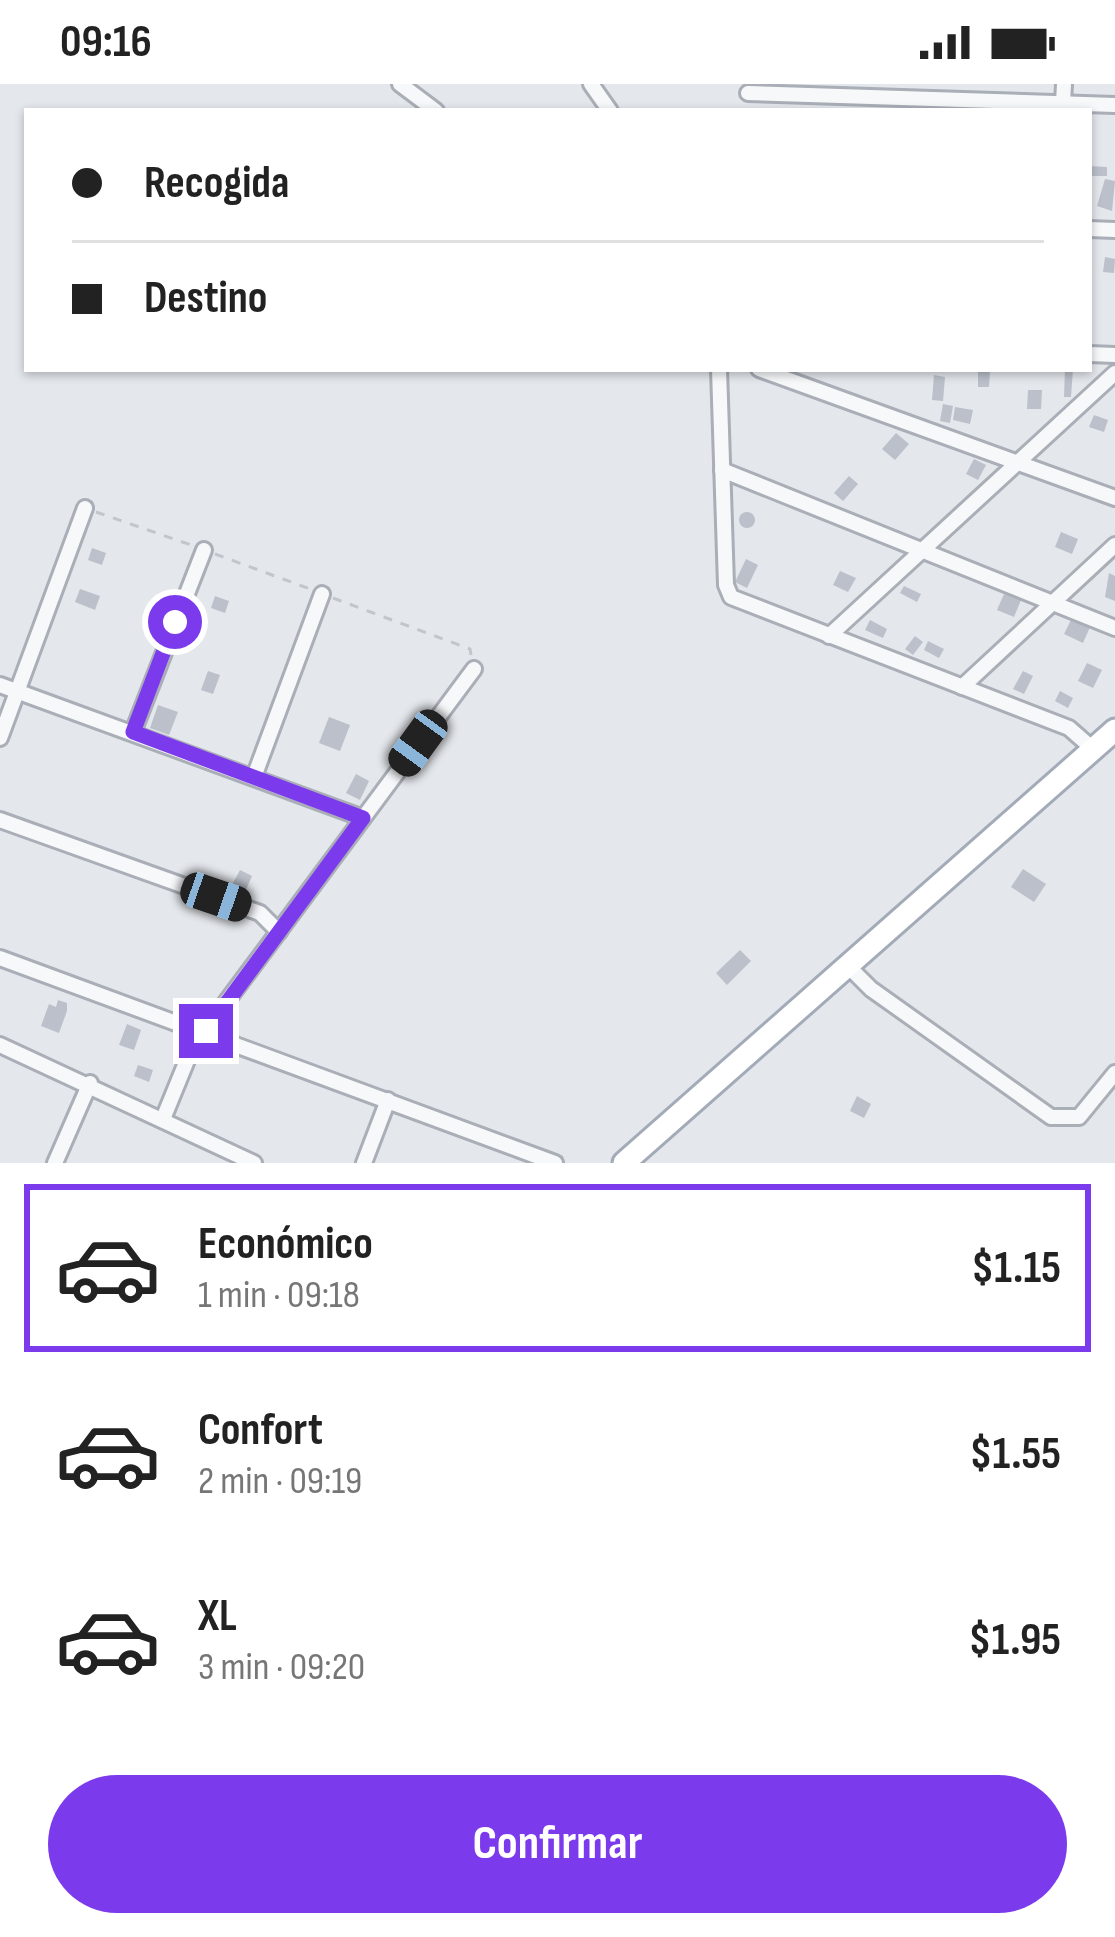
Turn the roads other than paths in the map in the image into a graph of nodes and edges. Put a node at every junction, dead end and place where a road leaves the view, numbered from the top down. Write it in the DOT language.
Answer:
graph roads {
  1 [pos="400,84"];
  2 [pos="1064,84"];
  3 [pos="926,91"];
  4 [pos="748,93"];
  5 [pos="896,104"];
  6 [pos="1115,105"];
  7 [pos="1054,106"];
  8 [pos="432,108"];
  9 [pos="719,372"];
  10 [pos="767,372"];
  11 [pos="1115,373"];
  12 [pos="1018,463"];
  13 [pos="722,470"];
  14 [pos="1115,498"];
  15 [pos="86,508"];
  16 [pos="1115,545"];
  17 [pos="204,550"];
  18 [pos="922,550"];
  19 [pos="322,594"];
  20 [pos="1053,603"];
  21 [pos="1115,628"];
  22 [pos="829,636"];
  23 [pos="474,668"];
  24 [pos="0,685"];
  25 [pos="962,687"];
  26 [pos="17,692"];
  27 [pos="1115,730"];
  28 [pos="133,732"];
  29 [pos="0,738"];
  30 [pos="1093,748"];
  31 [pos="254,777"];
  32 [pos="363,818"];
  33 [pos="0,820"];
  34 [pos="279,932"];
  35 [pos="0,958"];
  36 [pos="847,965"];
  37 [pos="206,1031"];
  38 [pos="0,1046"];
  39 [pos="1115,1073"];
  40 [pos="90,1084"];
  41 [pos="388,1100"];
  42 [pos="163,1119"];
  43 [pos="55,1163"];
  44 [pos="254,1163"];
  45 [pos="364,1163"];
  46 [pos="555,1163"];
  47 [pos="624,1163"];
  1 -- 8 [label="street"];
  2 -- 7 [label="street"];
  3 -- 5 [label="street"];
  3 -- 7 [label="street"];
  4 -- 5 [label="street"];
  6 -- 7 [label="street"];
  9 -- 13 [label="street"];
  10 -- 12 [label="street"];
  11 -- 12 [label="street"];
  12 -- 14 [label="street"];
  12 -- 18 [label="street"];
  13 -- 18 [label="street"];
  13 -- 22 [label="street"];
  15 -- 26 [label="street"];
  16 -- 20 [label="street"];
  17 -- 28 [label="street"];
  18 -- 20 [label="street"];
  18 -- 22 [label="street"];
  19 -- 31 [label="street"];
  20 -- 21 [label="street"];
  20 -- 25 [label="street"];
  22 -- 25 [label="street"];
  23 -- 32 [label="street"];
  24 -- 26 [label="street"];
  25 -- 30 [label="street"];
  26 -- 28 [label="street"];
  26 -- 29 [label="street"];
  27 -- 30 [label="main road"];
  28 -- 31 [label="street"];
  30 -- 36 [label="main road"];
  31 -- 32 [label="street"];
  32 -- 34 [label="street"];
  33 -- 34 [label="street"];
  34 -- 37 [label="street"];
  35 -- 37 [label="street"];
  36 -- 39 [label="street"];
  36 -- 47 [label="main road"];
  37 -- 41 [label="street"];
  37 -- 42 [label="street"];
  38 -- 40 [label="street"];
  40 -- 42 [label="street"];
  40 -- 43 [label="street"];
  41 -- 45 [label="street"];
  41 -- 46 [label="street"];
  42 -- 44 [label="street"];
}
